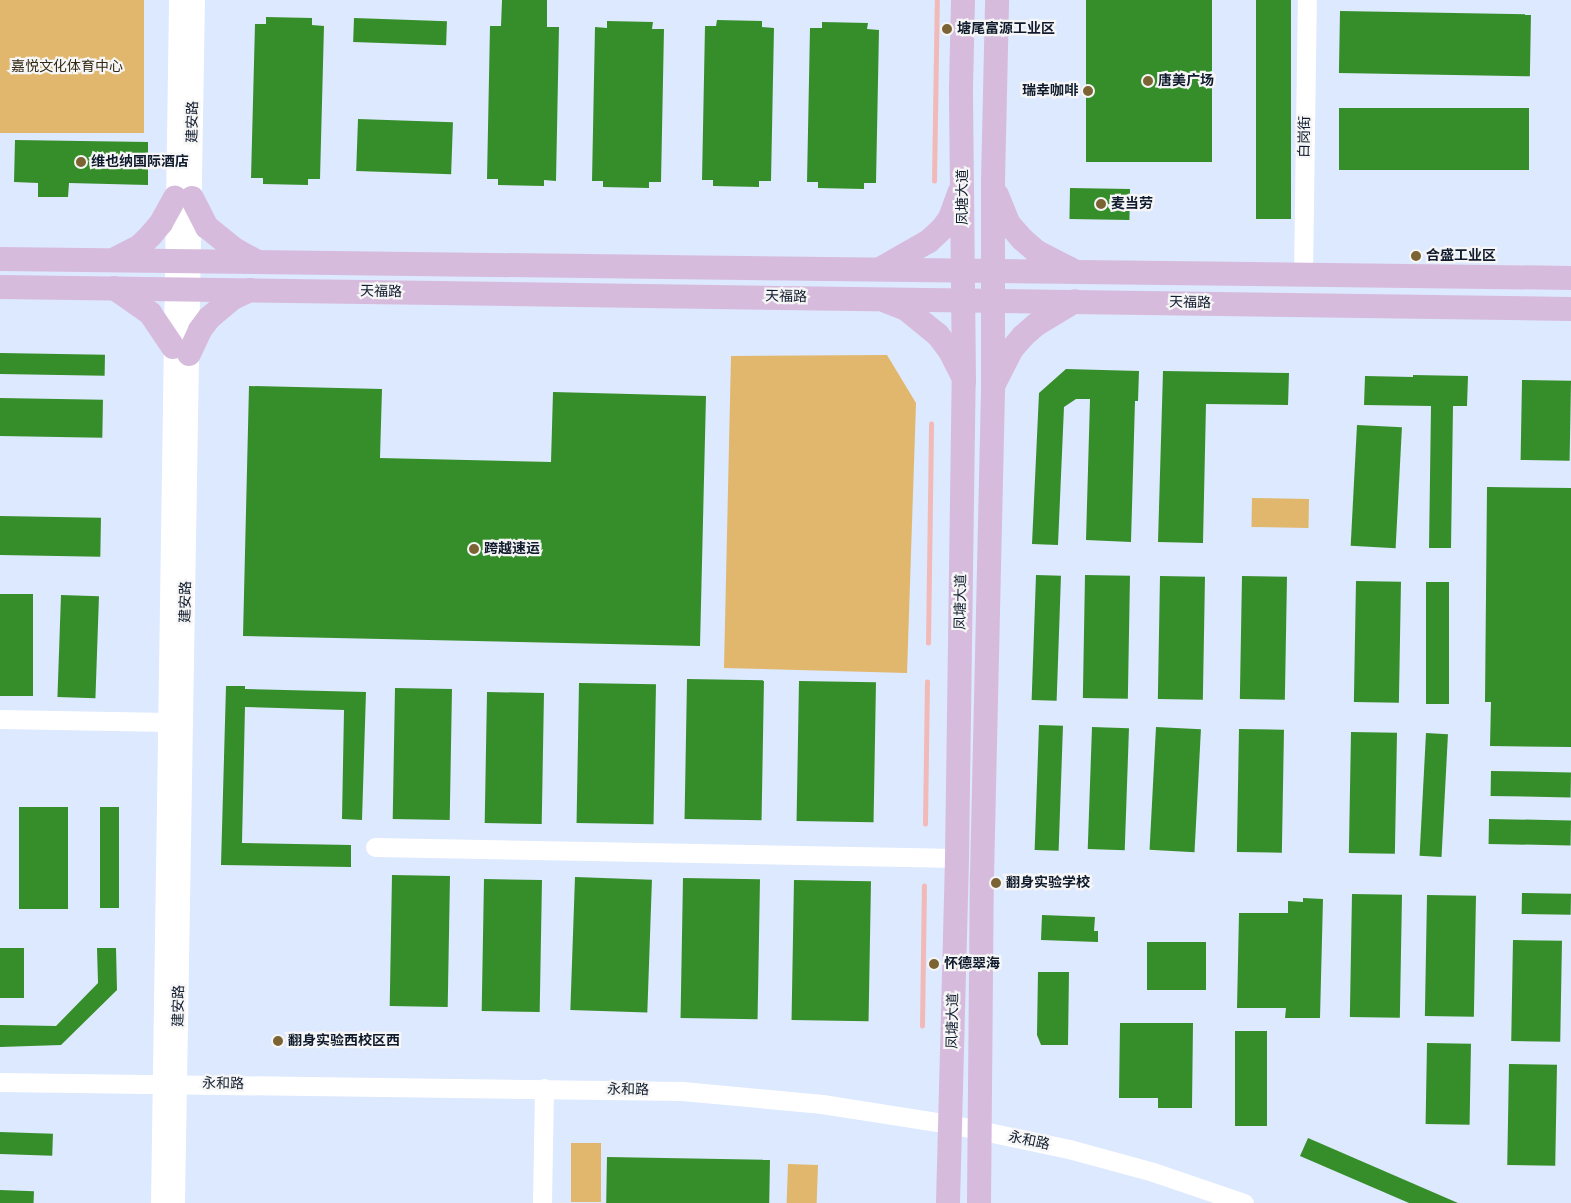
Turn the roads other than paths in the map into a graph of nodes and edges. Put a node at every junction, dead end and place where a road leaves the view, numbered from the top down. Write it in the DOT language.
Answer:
graph roads {
  1 [pos="178,0"];
  2 [pos="195,0"];
  3 [pos="963,0"];
  4 [pos="997,0"];
  5 [pos="1307,0"];
  6 [pos="963,172"];
  7 [pos="993,181"];
  8 [pos="184,198"];
  9 [pos="0,259"];
  10 [pos="113,260"];
  11 [pos="183,261"];
  12 [pos="258,262"];
  13 [pos="878,270"];
  14 [pos="964,270"];
  15 [pos="993,271"];
  16 [pos="1077,272"];
  17 [pos="1303,275"];
  18 [pos="1571,278"];
  19 [pos="0,287"];
  20 [pos="114,288"];
  21 [pos="182,289"];
  22 [pos="250,290"];
  23 [pos="880,298"];
  24 [pos="964,299"];
  25 [pos="993,300"];
  26 [pos="1075,301"];
  27 [pos="1571,309"];
  28 [pos="181,350"];
  29 [pos="964,382"];
  30 [pos="993,388"];
  31 [pos="0,719"];
  32 [pos="168,722"];
  33 [pos="375,847"];
  34 [pos="957,858"];
  35 [pos="0,1082"];
  36 [pos="170,1084"];
  37 [pos="544,1088"];
  38 [pos="950,1124"];
  39 [pos="981,1131"];
  40 [pos="160,1203"];
  41 [pos="176,1203"];
  42 [pos="542,1203"];
  43 [pos="948,1203"];
  44 [pos="979,1203"];
  45 [pos="1244,1203"];
  1 -- 8 [label="street, 建安路"];
  2 -- 8 [label="street, 建安路"];
  3 -- 6 [label="main road, 凤塘大道"];
  4 -- 7 [label="main road, 凤塘大道"];
  5 -- 17 [label="street, 白岗街"];
  6 -- 13 [label="main road"];
  6 -- 14 [label="main road, 凤塘大道"];
  7 -- 15 [label="main road, 凤塘大道"];
  7 -- 16 [label="main road"];
  8 -- 10 [label="main road"];
  8 -- 11 [label="street, 建安路"];
  8 -- 12 [label="main road"];
  9 -- 10 [label="main road, 天福路"];
  10 -- 11 [label="main road, 天福路"];
  11 -- 12 [label="main road, 天福路"];
  11 -- 21 [label="street, 建安路"];
  12 -- 13 [label="main road, 天福路"];
  13 -- 14 [label="main road, 天福路"];
  14 -- 15 [label="main road, 天福路"];
  14 -- 24 [label="main road, 凤塘大道"];
  15 -- 16 [label="main road, 天福路"];
  15 -- 25 [label="main road, 凤塘大道"];
  16 -- 17 [label="main road, 天福路"];
  17 -- 18 [label="main road, 天福路"];
  19 -- 20 [label="main road, 天福路"];
  20 -- 21 [label="main road, 天福路"];
  20 -- 28 [label="main road"];
  21 -- 22 [label="main road, 天福路"];
  21 -- 28 [label="street, 建安路"];
  22 -- 23 [label="main road, 天福路"];
  22 -- 28 [label="main road"];
  23 -- 24 [label="main road, 天福路"];
  23 -- 29 [label="main road"];
  24 -- 25 [label="main road, 天福路"];
  24 -- 29 [label="main road, 凤塘大道"];
  25 -- 26 [label="main road, 天福路"];
  25 -- 30 [label="main road, 凤塘大道"];
  26 -- 27 [label="main road, 天福路"];
  26 -- 30 [label="main road"];
  28 -- 32 [label="street, 建安路"];
  28 -- 36 [label="street, 建安路"];
  29 -- 34 [label="main road, 凤塘大道"];
  30 -- 39 [label="main road, 凤塘大道"];
  31 -- 32 [label="street"];
  32 -- 36 [label="street, 建安路"];
  33 -- 34 [label="street"];
  34 -- 38 [label="main road, 凤塘大道"];
  35 -- 36 [label="street, 永和路"];
  36 -- 37 [label="street, 永和路"];
  36 -- 40 [label="street, 建安路"];
  36 -- 41 [label="street, 建安路"];
  37 -- 38 [label="street, 永和路"];
  37 -- 42 [label="street"];
  38 -- 39 [label="street, 永和路"];
  38 -- 43 [label="main road, 凤塘大道"];
  39 -- 44 [label="main road, 凤塘大道"];
  39 -- 45 [label="street, 永和路"];
}
